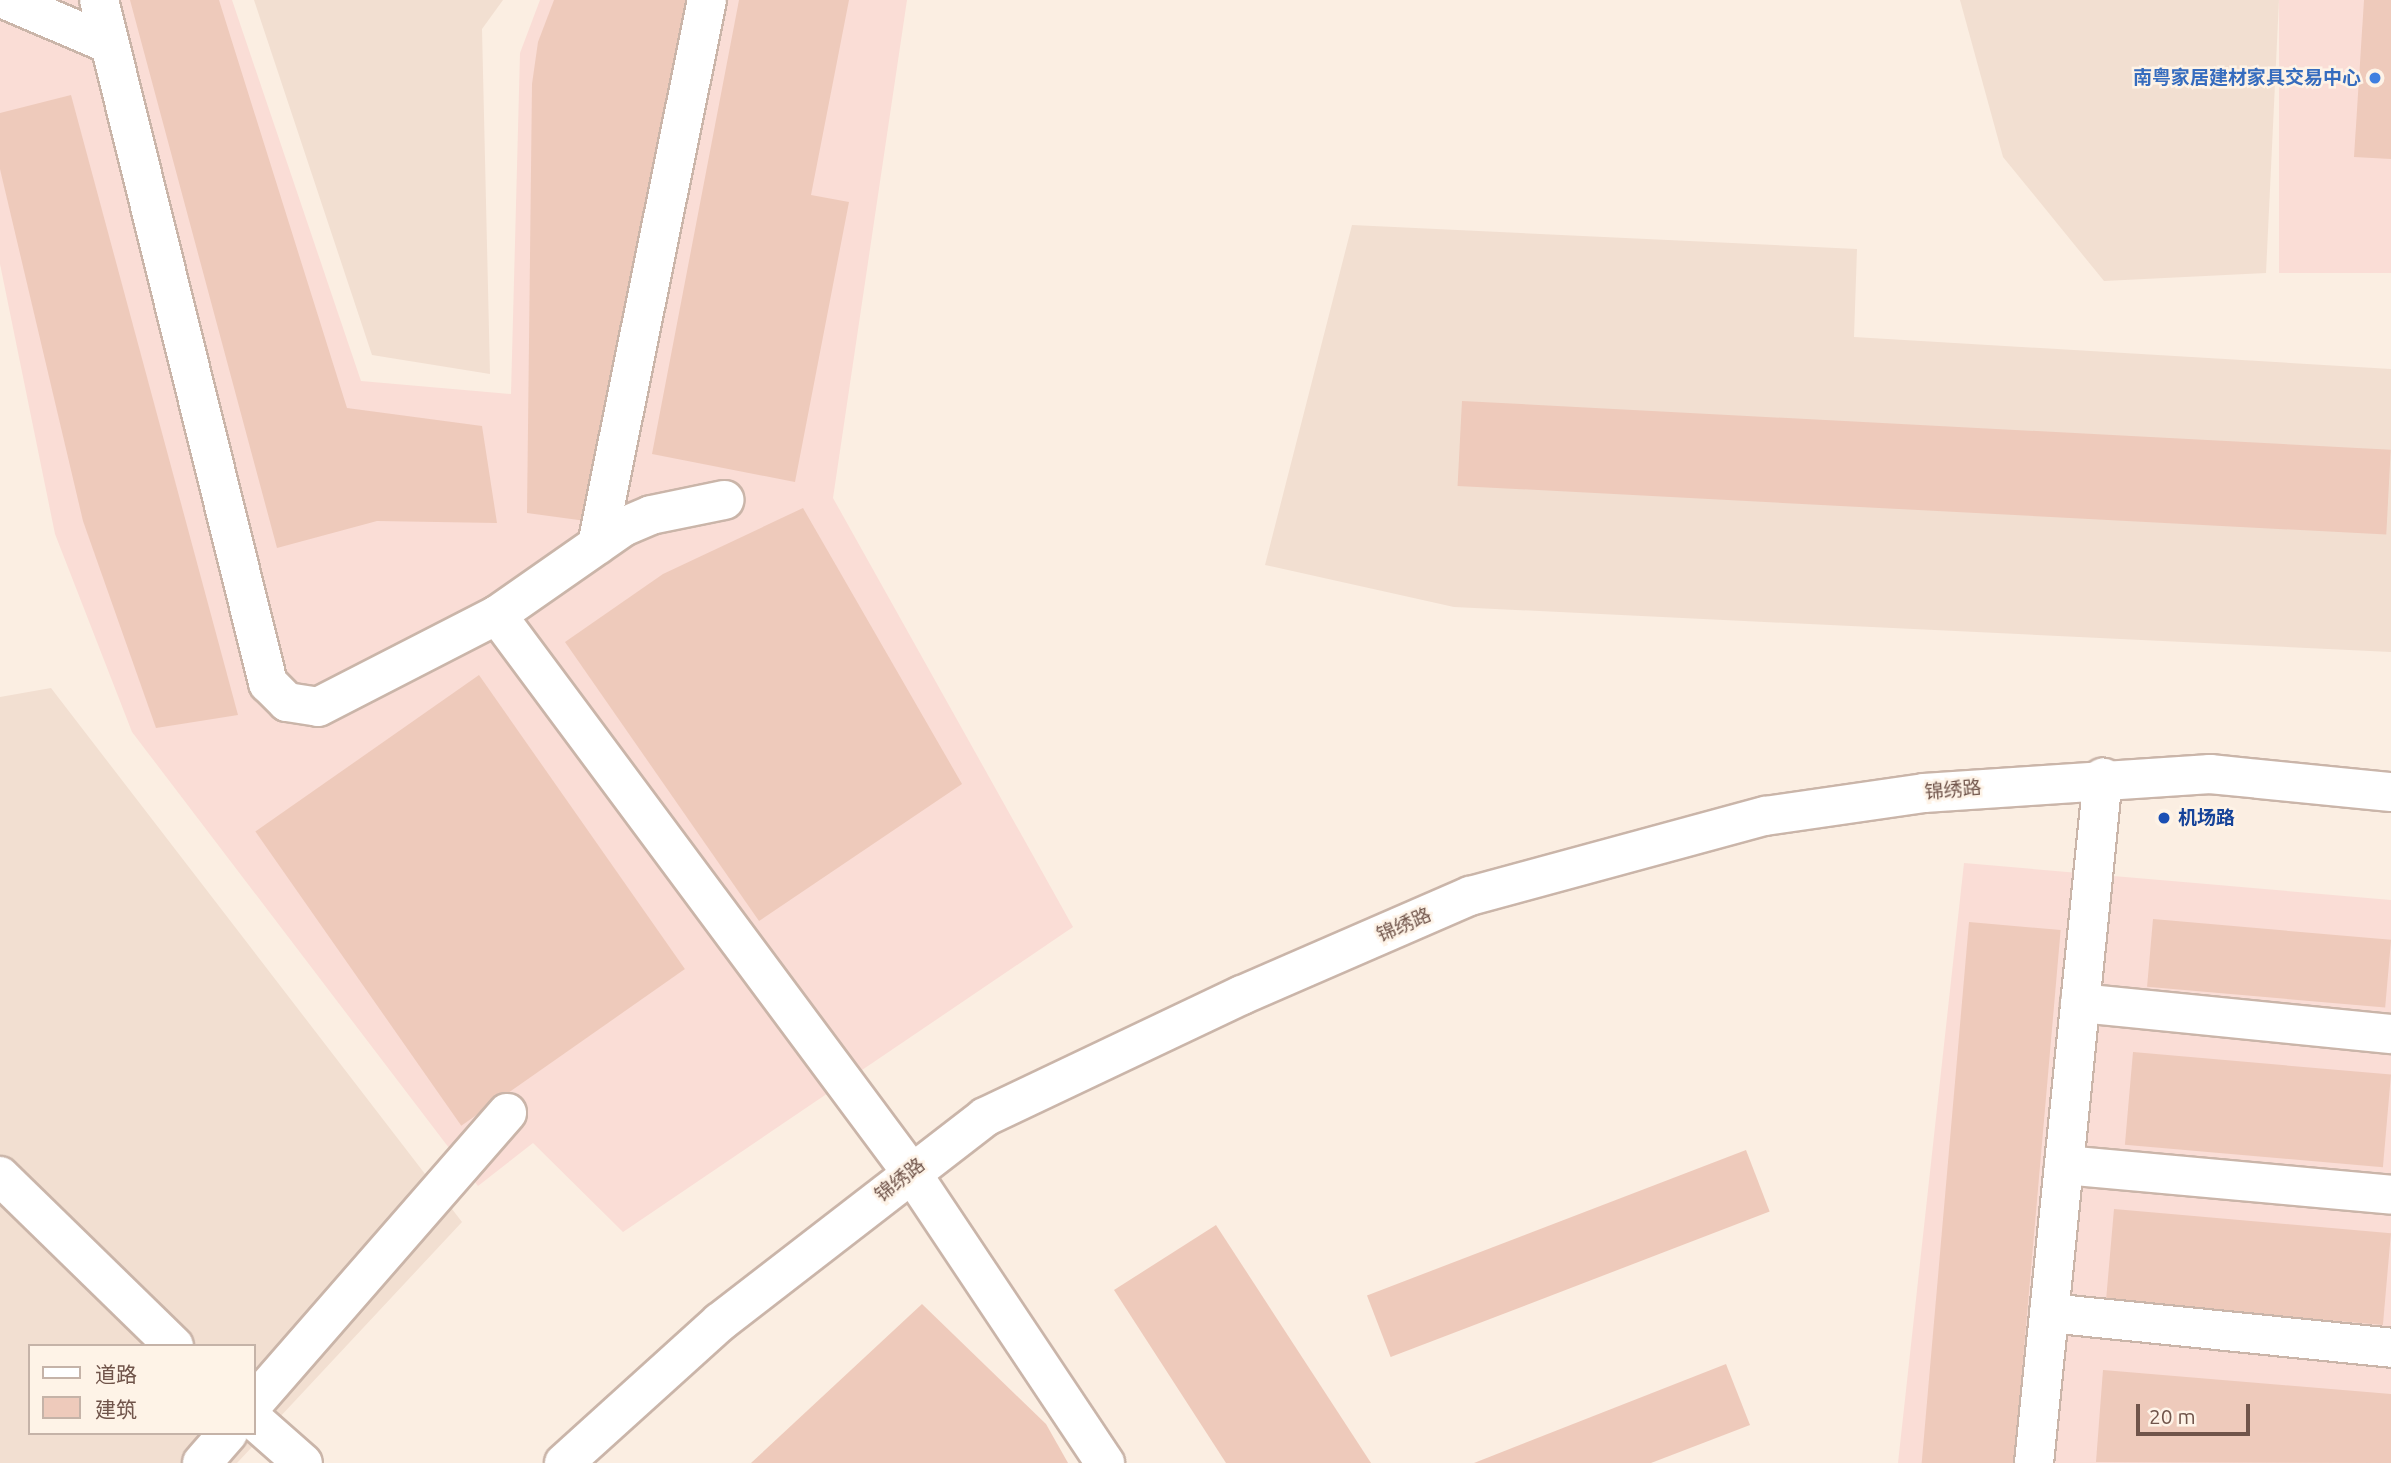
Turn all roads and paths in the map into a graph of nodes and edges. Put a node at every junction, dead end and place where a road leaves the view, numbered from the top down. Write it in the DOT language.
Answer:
graph roads {
  1 [pos="6,0"];
  2 [pos="99,0"];
  3 [pos="707,0"];
  4 [pos="109,44"];
  5 [pos="724,499"];
  6 [pos="597,545"];
  7 [pos="497,615"];
  8 [pos="2103,777"];
  9 [pos="2391,792"];
  10 [pos="2080,1003"];
  11 [pos="2391,1034"];
  12 [pos="507,1112"];
  13 [pos="2064,1165"];
  14 [pos="911,1172"];
  15 [pos="0,1176"];
  16 [pos="2391,1195"];
  17 [pos="2049,1313"];
  18 [pos="172,1344"];
  19 [pos="2391,1348"];
  20 [pos="256,1402"];
  21 [pos="256,1422"];
  22 [pos="226,1435"];
  23 [pos="202,1463"];
  24 [pos="303,1463"];
  25 [pos="564,1463"];
  26 [pos="1105,1463"];
  27 [pos="2034,1463"];
  1 -- 4 [label="street"];
  2 -- 4 [label="street"];
  3 -- 6 [label="street"];
  4 -- 7 [label="street"];
  5 -- 6 [label="street"];
  6 -- 7 [label="street"];
  7 -- 14 [label="street"];
  8 -- 9 [label="street, 锦绣路"];
  8 -- 10 [label="street"];
  8 -- 14 [label="street, 锦绣路"];
  10 -- 11 [label="street"];
  10 -- 13 [label="street"];
  12 -- 20 [label="street"];
  13 -- 16 [label="street"];
  13 -- 17 [label="street"];
  14 -- 25 [label="street, 锦绣路"];
  14 -- 26 [label="street"];
  15 -- 18 [label="street"];
  17 -- 19 [label="street"];
  17 -- 27 [label="street"];
  21 -- 24 [label="street"];
  22 -- 23 [label="street"];
}
